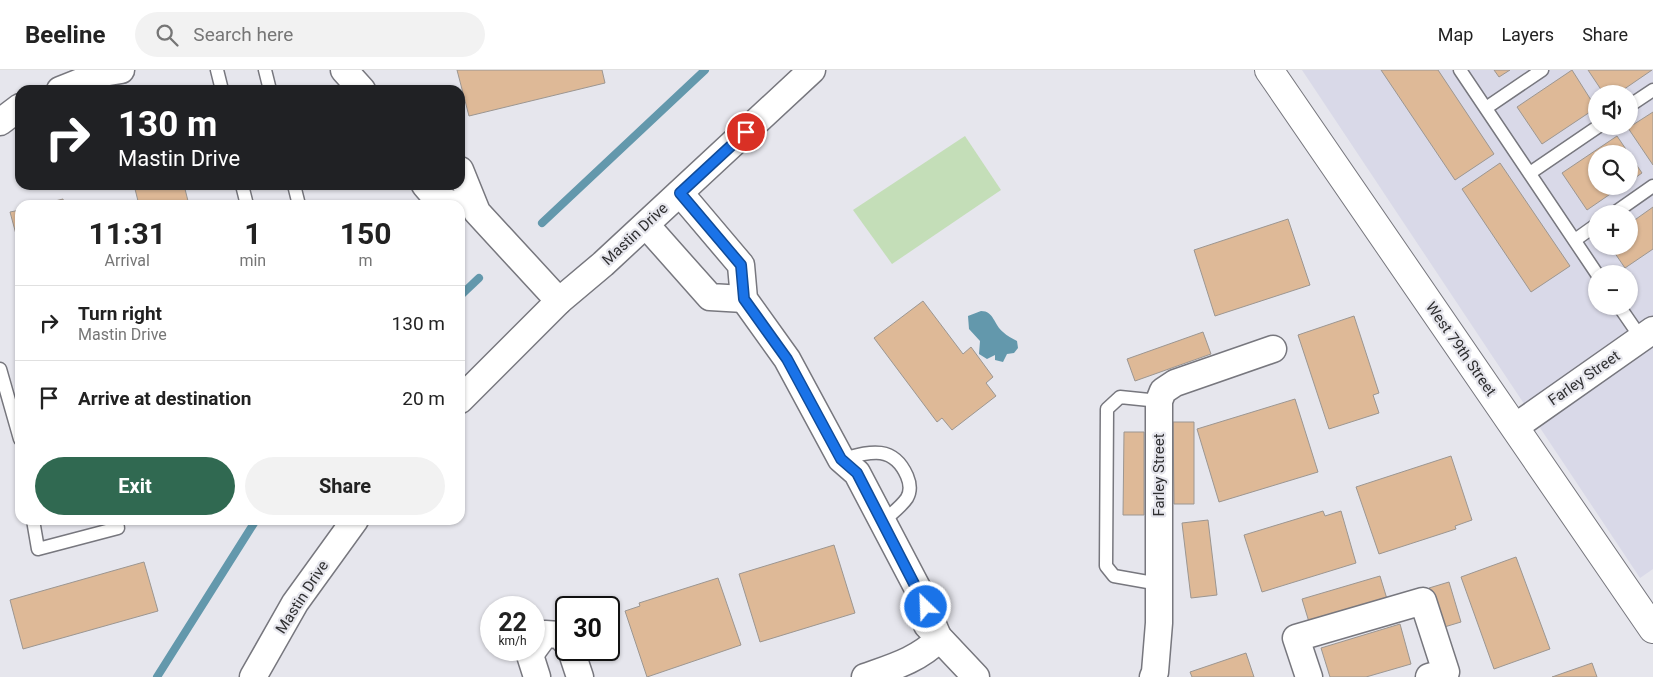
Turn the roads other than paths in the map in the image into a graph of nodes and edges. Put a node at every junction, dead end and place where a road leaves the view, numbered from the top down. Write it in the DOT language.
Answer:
graph roads {
  1 [pos="121,70"];
  2 [pos="217,70"];
  3 [pos="265,70"];
  4 [pos="344,70"];
  5 [pos="812,70"];
  6 [pos="1269,70"];
  7 [pos="1460,70"];
  8 [pos="1542,70"];
  9 [pos="73,85"];
  10 [pos="221,85"];
  11 [pos="269,85"];
  12 [pos="358,85"];
  13 [pos="1653,90"];
  14 [pos="1638,100"];
  15 [pos="1486,108"];
  16 [pos="15,111"];
  17 [pos="0,122"];
  18 [pos="1588,133"];
  19 [pos="1530,173"];
  20 [pos="1653,186"];
  21 [pos="429,190"];
  22 [pos="680,193"];
  23 [pos="440,200"];
  24 [pos="1626,205"];
  25 [pos="465,209"];
  26 [pos="646,225"];
  27 [pos="1588,231"];
  28 [pos="1575,240"];
  29 [pos="1591,265"];
  30 [pos="744,299"];
  31 [pos="559,301"];
  32 [pos="1628,315"];
  33 [pos="1647,334"];
  34 [pos="1273,349"];
  35 [pos="0,369"];
  36 [pos="465,395"];
  37 [pos="1159,401"];
  38 [pos="15,420"];
  39 [pos="1515,426"];
  40 [pos="841,459"];
  41 [pos="34,525"];
  42 [pos="117,525"];
  43 [pos="351,525"];
  44 [pos="874,526"];
  45 [pos="1159,584"];
  46 [pos="1653,629"];
  47 [pos="939,638"];
  48 [pos="532,661"];
  49 [pos="575,661"];
  50 [pos="253,677"];
  51 [pos="537,677"];
  52 [pos="580,677"];
  53 [pos="866,677"];
  54 [pos="976,677"];
  55 [pos="1153,677"];
  56 [pos="1309,677"];
  57 [pos="1429,677"];
  1 -- 9 [label="street"];
  2 -- 10 [label="lane"];
  3 -- 11 [label="lane"];
  4 -- 12 [label="street"];
  5 -- 22 [label="street, Mastin Drive"];
  6 -- 39 [label="street, West 79th Street"];
  7 -- 15 [label="lane"];
  8 -- 15 [label="lane"];
  13 -- 14 [label="lane"];
  15 -- 19 [label="lane"];
  16 -- 17 [label="street"];
  18 -- 19 [label="lane"];
  19 -- 28 [label="lane"];
  20 -- 24 [label="lane"];
  21 -- 23 [label="street"];
  22 -- 26 [label="street, Mastin Drive"];
  22 -- 30 [label="street"];
  25 -- 31 [label="street"];
  26 -- 30 [label="street"];
  26 -- 31 [label="street, Mastin Drive"];
  27 -- 28 [label="lane"];
  28 -- 29 [label="lane"];
  30 -- 40 [label="street"];
  31 -- 36 [label="street, Mastin Drive"];
  32 -- 33 [label="lane"];
  33 -- 39 [label="street, Farley Street"];
  34 -- 37 [label="street"];
  35 -- 38 [label="lane"];
  37 -- 45 [label="street, Farley Street"];
  37 -- 45 [label="lane"];
  39 -- 46 [label="street, West 79th Street"];
  40 -- 44 [label="street"];
  40 -- 44 [label="lane"];
  41 -- 42 [label="lane"];
  43 -- 50 [label="street, Mastin Drive"];
  44 -- 47 [label="street"];
  45 -- 55 [label="street, Farley Street"];
  47 -- 53 [label="street"];
  47 -- 54 [label="street"];
  48 -- 51 [label="street"];
  49 -- 52 [label="street"];
  56 -- 57 [label="street"];
}
